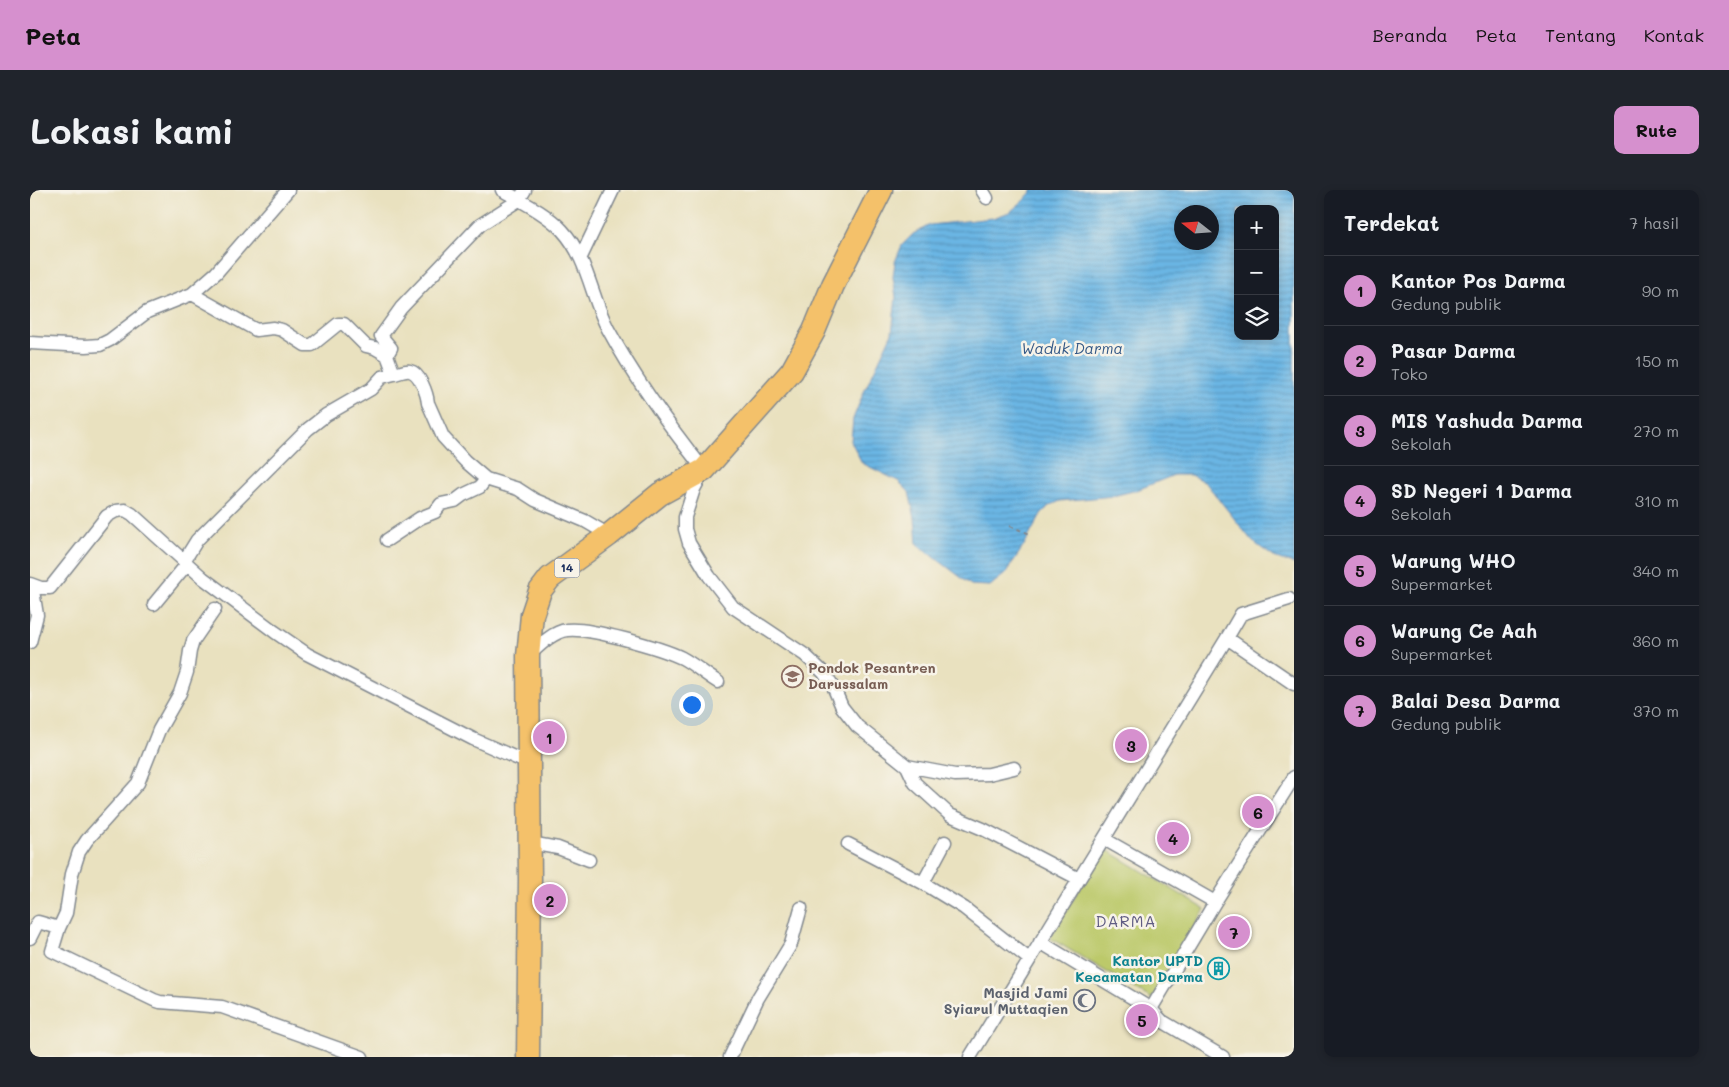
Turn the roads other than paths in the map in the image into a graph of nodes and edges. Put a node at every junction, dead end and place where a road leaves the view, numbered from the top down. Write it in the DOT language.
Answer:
graph roads {
  1 [pos="288,190"];
  2 [pos="502,190"];
  3 [pos="613,190"];
  4 [pos="882,190"];
  5 [pos="522,195"];
  6 [pos="581,257"];
  7 [pos="192,294"];
  8 [pos="30,343"];
  9 [pos="387,355"];
  10 [pos="394,374"];
  11 [pos="704,470"];
  12 [pos="486,478"];
  13 [pos="609,535"];
  14 [pos="386,540"];
  15 [pos="186,562"];
  16 [pos="31,585"];
  17 [pos="1289,599"];
  18 [pos="154,604"];
  19 [pos="215,609"];
  20 [pos="1227,638"];
  21 [pos="30,642"];
  22 [pos="528,656"];
  23 [pos="718,682"];
  24 [pos="1294,684"];
  25 [pos="530,764"];
  26 [pos="907,766"];
  27 [pos="1014,768"];
  28 [pos="1294,778"];
  29 [pos="1104,840"];
  30 [pos="945,842"];
  31 [pos="530,843"];
  32 [pos="848,844"];
  33 [pos="589,860"];
  34 [pos="1079,879"];
  35 [pos="923,883"];
  36 [pos="1215,902"];
  37 [pos="801,908"];
  38 [pos="59,928"];
  39 [pos="30,938"];
  40 [pos="1040,942"];
  41 [pos="1029,959"];
  42 [pos="1152,1009"];
  43 [pos="362,1057"];
  44 [pos="528,1057"];
  45 [pos="730,1057"];
  46 [pos="970,1057"];
  47 [pos="1223,1057"];
  1 -- 7 [label="street"];
  2 -- 5 [label="street"];
  3 -- 6 [label="street"];
  4 -- 11 [label="highway, 14"];
  5 -- 6 [label="street"];
  5 -- 9 [label="street"];
  6 -- 11 [label="street"];
  7 -- 8 [label="street"];
  7 -- 9 [label="street"];
  9 -- 10 [label="street"];
  10 -- 12 [label="street"];
  10 -- 15 [label="street"];
  11 -- 13 [label="highway, 14"];
  11 -- 26 [label="street"];
  12 -- 13 [label="street"];
  12 -- 14 [label="street"];
  13 -- 22 [label="highway, 14"];
  15 -- 16 [label="street"];
  15 -- 18 [label="street"];
  15 -- 25 [label="street"];
  16 -- 21 [label="street"];
  17 -- 20 [label="street"];
  19 -- 38 [label="street"];
  20 -- 24 [label="street"];
  20 -- 29 [label="street"];
  22 -- 23 [label="street"];
  22 -- 25 [label="highway, 14"];
  25 -- 31 [label="highway, 14"];
  26 -- 27 [label="street"];
  26 -- 34 [label="street"];
  28 -- 36 [label="street"];
  29 -- 34 [label="street"];
  29 -- 36 [label="street"];
  30 -- 35 [label="street"];
  31 -- 33 [label="street"];
  31 -- 44 [label="highway, 14"];
  32 -- 35 [label="street"];
  34 -- 40 [label="street"];
  35 -- 41 [label="street"];
  36 -- 42 [label="street"];
  37 -- 45 [label="street"];
  38 -- 39 [label="street"];
  38 -- 43 [label="street"];
  40 -- 41 [label="street"];
  40 -- 42 [label="street"];
  41 -- 46 [label="street"];
  42 -- 47 [label="street"];
}
